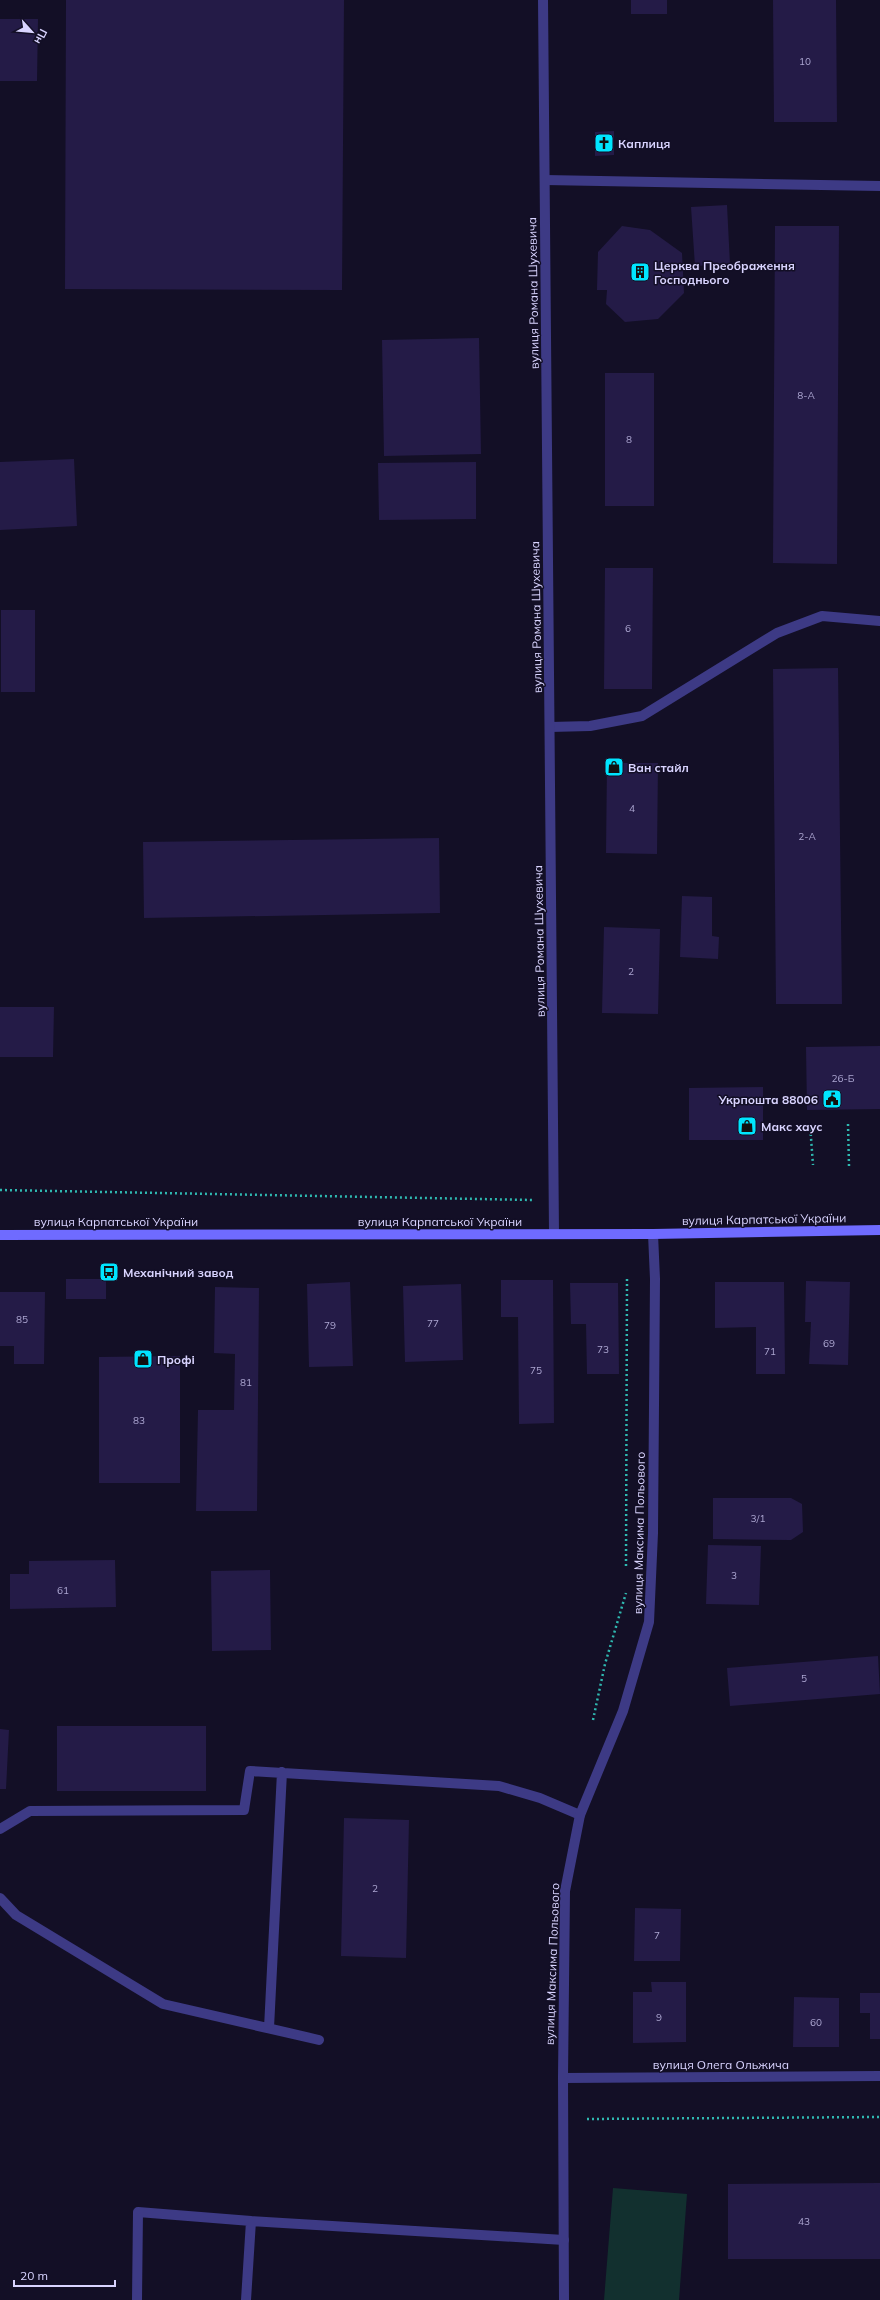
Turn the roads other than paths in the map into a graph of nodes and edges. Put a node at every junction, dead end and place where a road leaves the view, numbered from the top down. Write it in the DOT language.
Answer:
graph roads {
  1 [pos="543,0"];
  2 [pos="545,180"];
  3 [pos="880,186"];
  4 [pos="880,621"];
  5 [pos="550,726"];
  6 [pos="880,1230"];
  7 [pos="554,1233"];
  8 [pos="653,1234"];
  9 [pos="0,1235"];
  10 [pos="282,1772"];
  11 [pos="580,1815"];
  12 [pos="0,1829"];
  13 [pos="0,1898"];
  14 [pos="269,2028"];
  15 [pos="319,2040"];
  16 [pos="880,2076"];
  17 [pos="563,2078"];
  18 [pos="251,2221"];
  19 [pos="564,2240"];
  20 [pos="137,2300"];
  21 [pos="246,2300"];
  22 [pos="564,2300"];
  1 -- 2 [label="street, вулиця Романа Шухевича"];
  2 -- 3 [label="street"];
  2 -- 5 [label="street, вулиця Романа Шухевича"];
  4 -- 5 [label="street"];
  5 -- 7 [label="street, вулиця Романа Шухевича"];
  6 -- 8 [label="main road, вулиця Карпатської України"];
  7 -- 8 [label="main road, вулиця Карпатської України"];
  7 -- 9 [label="main road, вулиця Карпатської України"];
  8 -- 11 [label="street, вулиця Максима Польового"];
  10 -- 11 [label="street"];
  10 -- 12 [label="street"];
  10 -- 14 [label="street"];
  11 -- 17 [label="street, вулиця Максима Польового"];
  13 -- 14 [label="street"];
  14 -- 15 [label="street"];
  16 -- 17 [label="street, вулиця Олега Ольжича"];
  17 -- 19 [label="street, вулиця Максима Польового"];
  18 -- 19 [label="street"];
  18 -- 20 [label="street"];
  18 -- 21 [label="street"];
  19 -- 22 [label="street, вулиця Максима Польового"];
}
